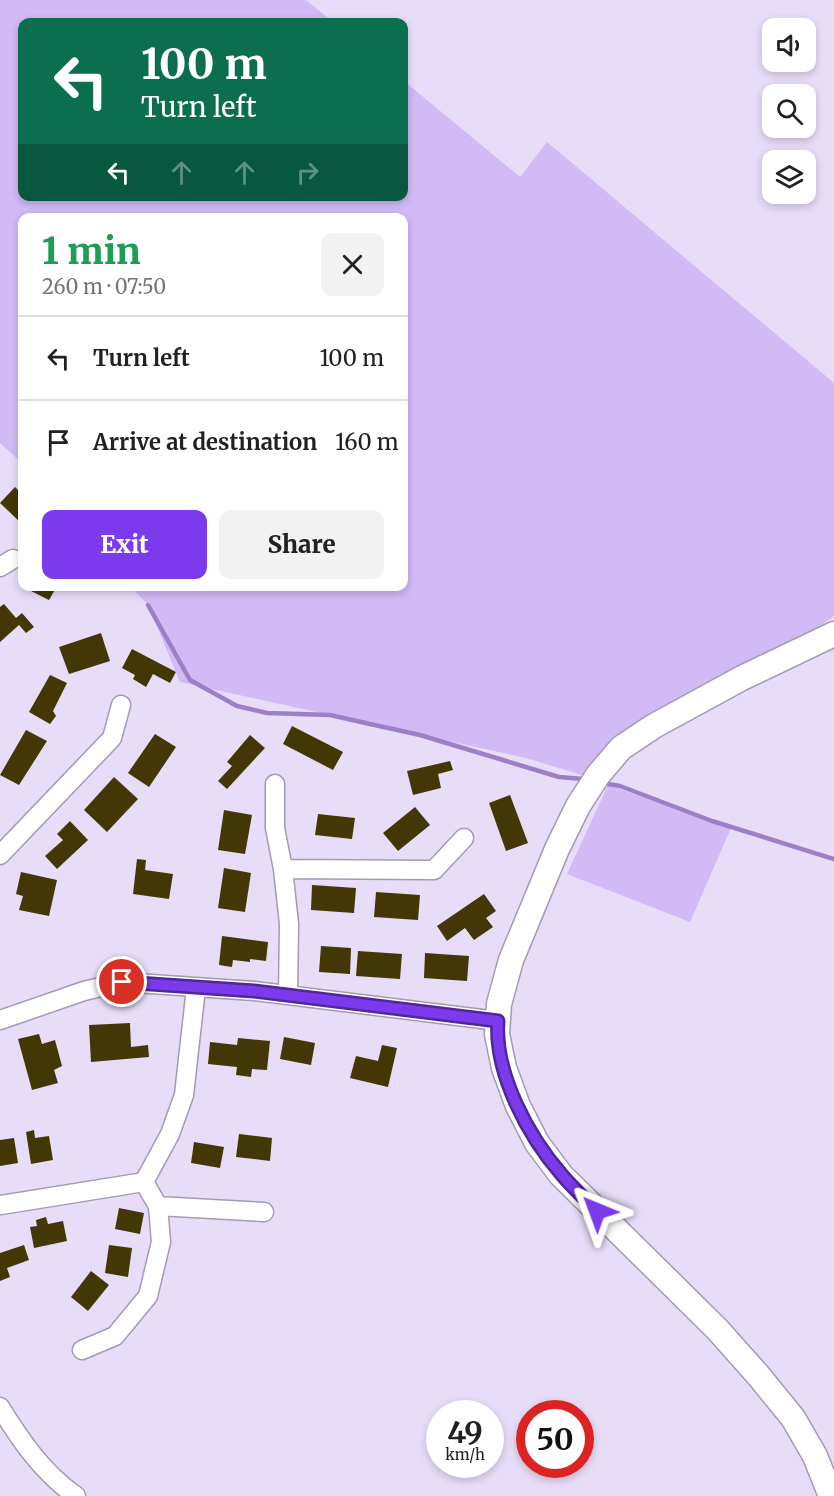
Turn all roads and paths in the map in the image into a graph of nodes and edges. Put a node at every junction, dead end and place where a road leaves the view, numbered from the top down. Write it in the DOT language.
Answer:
graph roads {
  1 [pos="834,634"];
  2 [pos="121,705"];
  3 [pos="275,784"];
  4 [pos="464,838"];
  5 [pos="0,855"];
  6 [pos="283,868"];
  7 [pos="196,988"];
  8 [pos="288,995"];
  9 [pos="0,1020"];
  10 [pos="498,1021"];
  11 [pos="144,1182"];
  12 [pos="0,1206"];
  13 [pos="158,1206"];
  14 [pos="264,1212"];
  15 [pos="82,1350"];
  16 [pos="0,1407"];
  17 [pos="76,1496"];
  18 [pos="831,1496"];
  1 -- 10 [label="main road"];
  2 -- 5 [label="street"];
  3 -- 6 [label="street"];
  4 -- 6 [label="street"];
  6 -- 8 [label="street"];
  7 -- 8 [label="street"];
  7 -- 9 [label="street"];
  7 -- 11 [label="street"];
  8 -- 10 [label="street"];
  10 -- 18 [label="main road"];
  11 -- 12 [label="street"];
  11 -- 13 [label="street"];
  13 -- 14 [label="street"];
  13 -- 15 [label="street"];
  16 -- 17 [label="street"];
}
